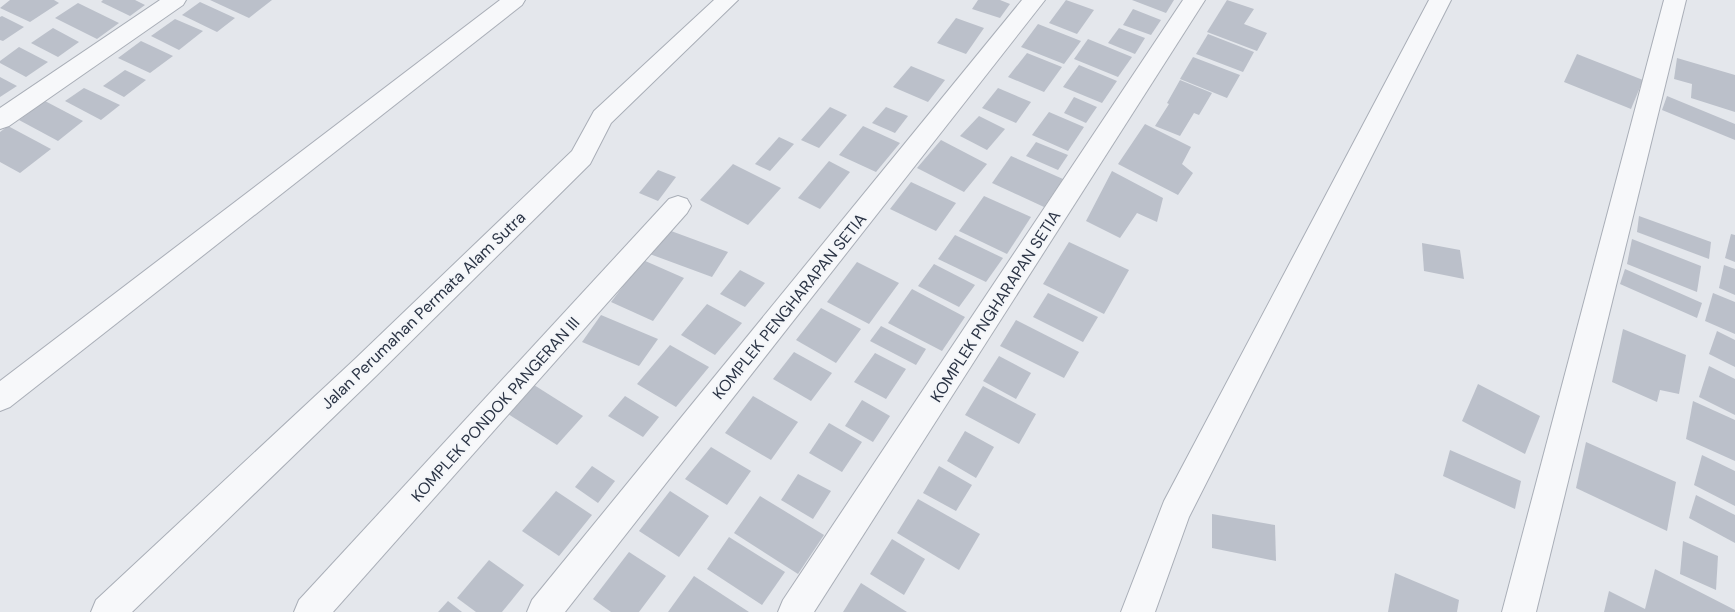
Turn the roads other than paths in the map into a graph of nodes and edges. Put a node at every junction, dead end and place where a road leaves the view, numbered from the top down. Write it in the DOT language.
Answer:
graph roads {
  1 [pos="175,0"];
  2 [pos="514,0"];
  3 [pos="727,0"];
  4 [pos="1034,0"];
  5 [pos="1194,0"];
  6 [pos="1440,0"];
  7 [pos="1675,0"];
  8 [pos="0,120"];
  9 [pos="678,206"];
  10 [pos="0,398"];
  11 [pos="108,612"];
  12 [pos="312,612"];
  13 [pos="544,612"];
  14 [pos="795,612"];
  15 [pos="1138,612"];
  16 [pos="1519,612"];
  1 -- 8 [label="street"];
  2 -- 10 [label="street"];
  3 -- 11 [label="street, Jalan Perumahan Permata Alam Sutra"];
  4 -- 13 [label="street, KOMPLEK PENGHARAPAN SETIA"];
  5 -- 14 [label="street, KOMPLEK PNGHARAPAN SETIA"];
  6 -- 15 [label="street"];
  7 -- 16 [label="street"];
  9 -- 12 [label="street, KOMPLEK PONDOK PANGERAN III"];
}
